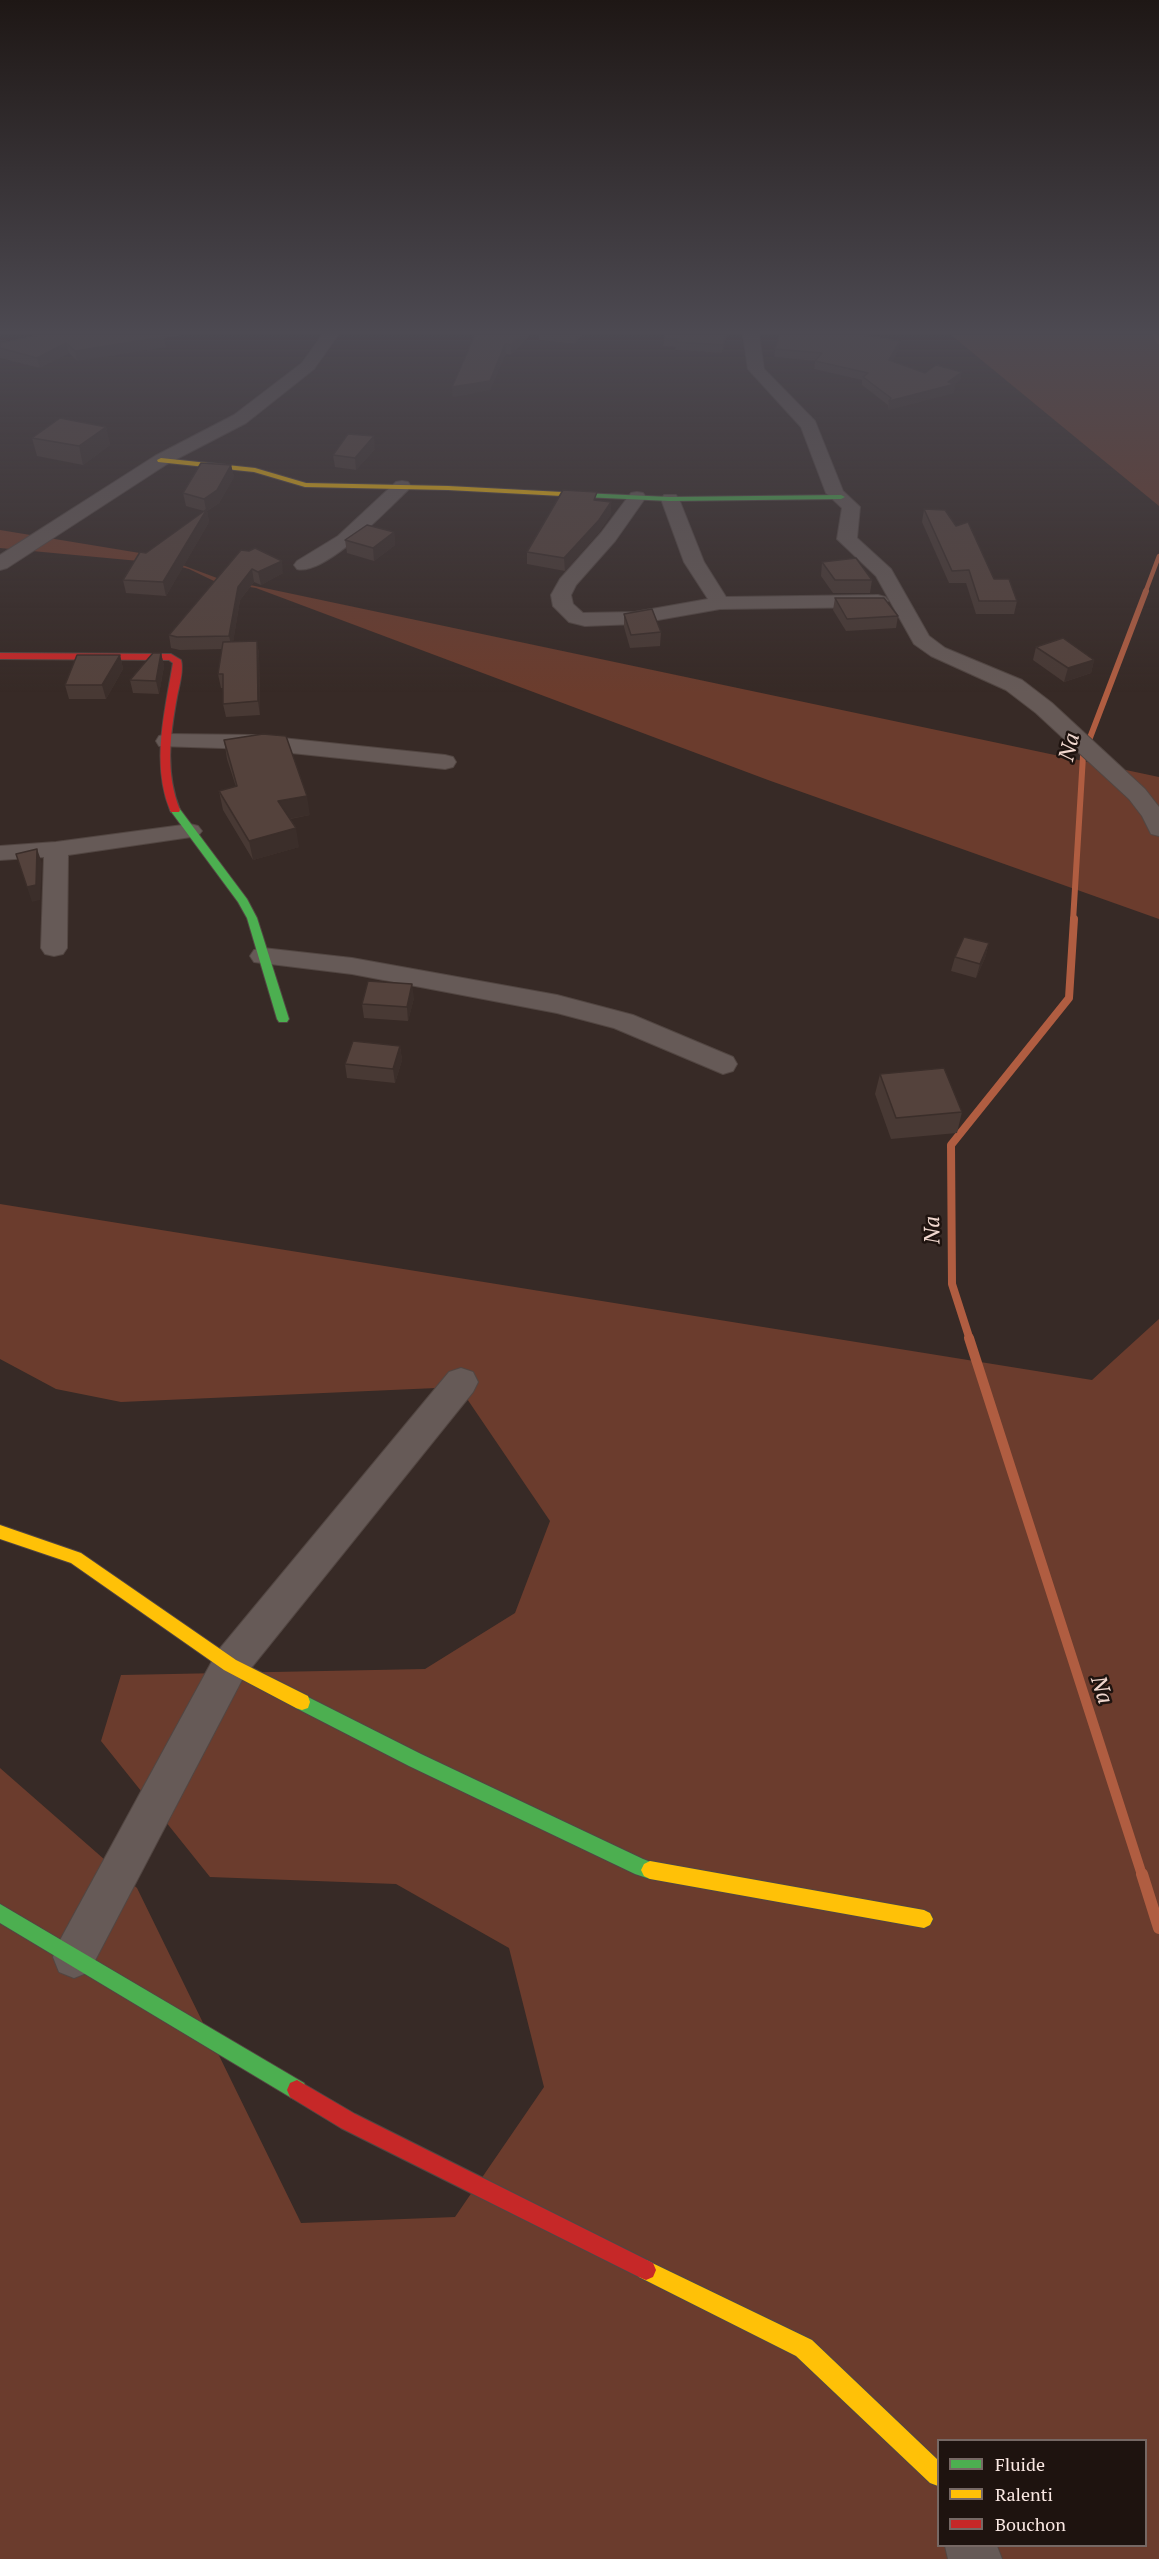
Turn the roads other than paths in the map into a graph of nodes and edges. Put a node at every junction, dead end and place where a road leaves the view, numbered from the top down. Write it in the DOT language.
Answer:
graph roads {
  1 [pos="172,454"];
  2 [pos="820,454"];
  3 [pos="161,460"];
  4 [pos="402,486"];
  5 [pos="637,497"];
  6 [pos="841,498"];
  7 [pos="670,499"];
  8 [pos="0,564"];
  9 [pos="304,565"];
  10 [pos="900,601"];
  11 [pos="720,603"];
  12 [pos="0,656"];
  13 [pos="167,741"];
  14 [pos="445,762"];
  15 [pos="1159,830"];
  16 [pos="190,831"];
  17 [pos="57,849"];
  18 [pos="0,853"];
  19 [pos="54,948"];
  20 [pos="264,956"];
  21 [pos="283,1019"];
  22 [pos="723,1064"];
  23 [pos="461,1382"];
  24 [pos="0,1532"];
  25 [pos="230,1665"];
  26 [pos="0,1913"];
  27 [pos="924,1919"];
  28 [pos="74,1957"];
  29 [pos="937,2473"];
  1 -- 3 [label="street"];
  2 -- 6 [label="street"];
  3 -- 4 [label="street"];
  3 -- 8 [label="street"];
  4 -- 5 [label="street"];
  4 -- 9 [label="street"];
  5 -- 7 [label="street"];
  5 -- 11 [label="street"];
  6 -- 7 [label="street"];
  6 -- 10 [label="street"];
  7 -- 11 [label="street"];
  10 -- 11 [label="street"];
  10 -- 15 [label="street"];
  12 -- 13 [label="street"];
  13 -- 14 [label="street"];
  13 -- 16 [label="street"];
  16 -- 17 [label="street"];
  16 -- 20 [label="street"];
  17 -- 18 [label="street"];
  17 -- 19 [label="street"];
  20 -- 21 [label="street"];
  20 -- 22 [label="street"];
  23 -- 25 [label="street"];
  24 -- 25 [label="street"];
  25 -- 27 [label="street"];
  25 -- 28 [label="street"];
  26 -- 28 [label="street"];
  28 -- 29 [label="street"];
}
